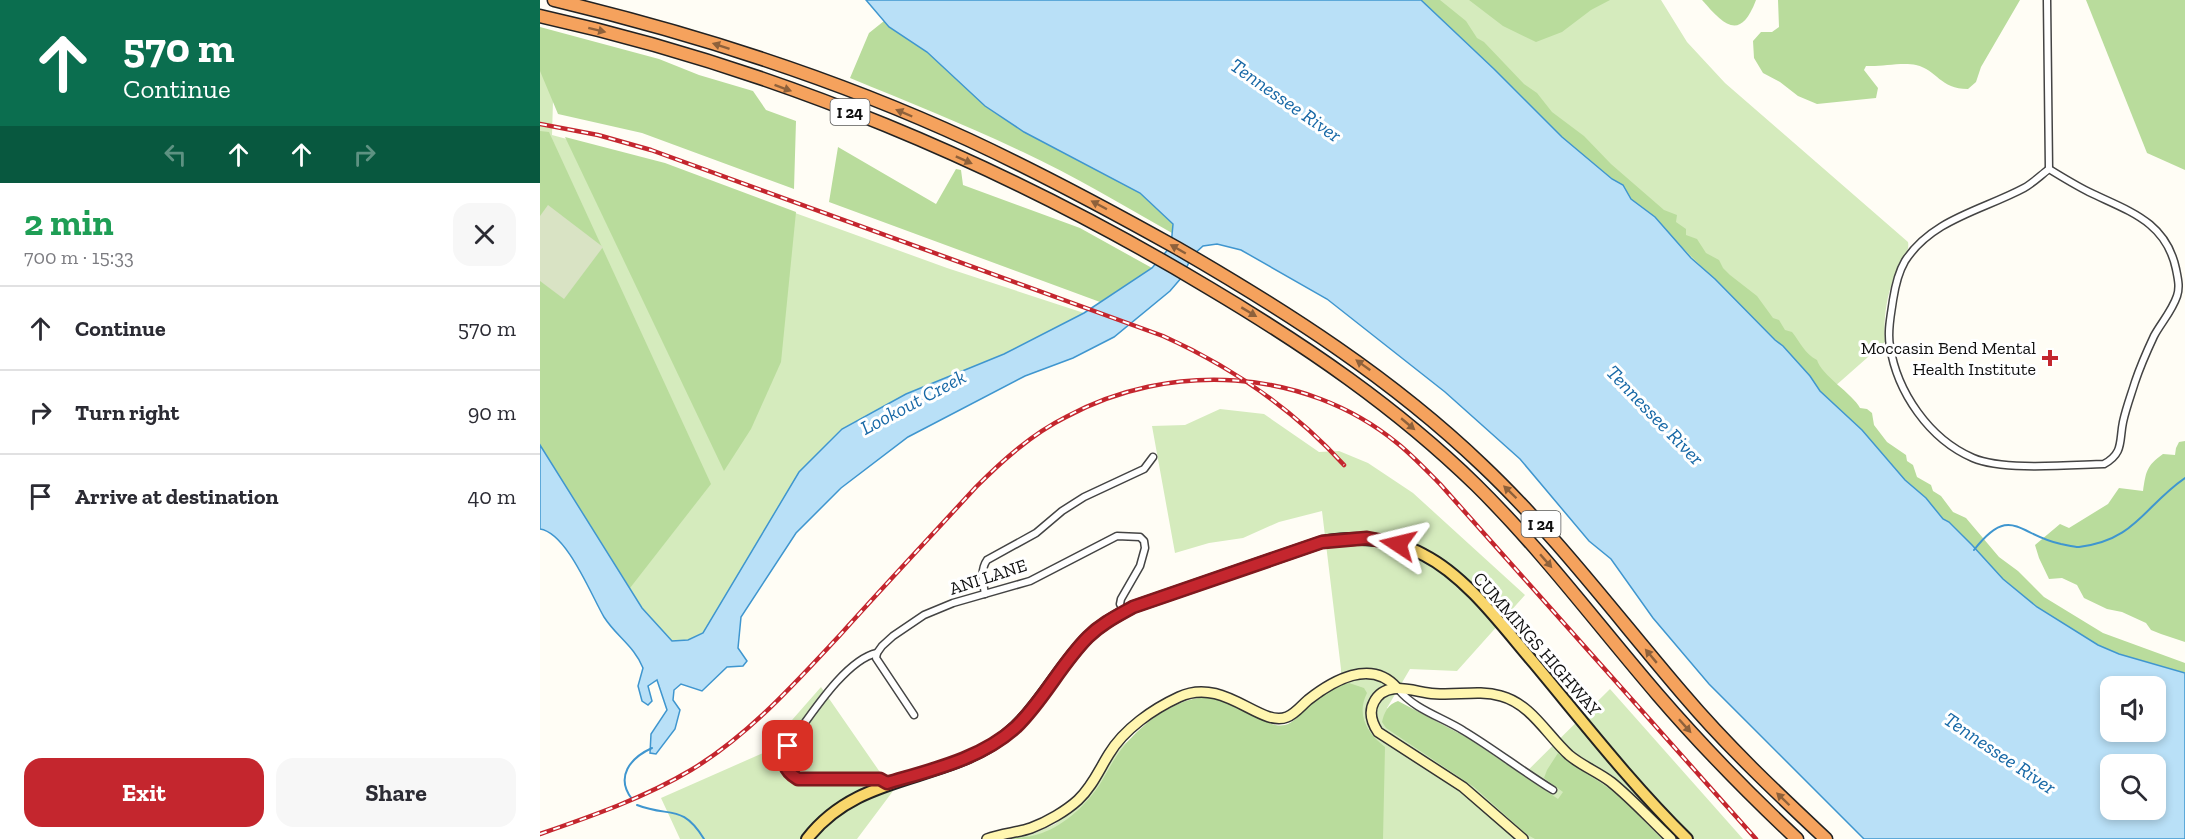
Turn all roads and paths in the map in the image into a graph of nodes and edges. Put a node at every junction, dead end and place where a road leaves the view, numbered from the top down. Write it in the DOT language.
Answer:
graph roads {
  1 [pos="554,0"];
  2 [pos="2047,0"];
  3 [pos="540,16"];
  4 [pos="2049,169"];
  5 [pos="1153,457"];
  6 [pos="985,594"];
  7 [pos="1124,612"];
  8 [pos="877,653"];
  9 [pos="1397,687"];
  10 [pos="914,715"];
  11 [pos="887,783"];
  12 [pos="1553,790"];
  13 [pos="807,839"];
  14 [pos="987,839"];
  15 [pos="1523,839"];
  16 [pos="1671,839"];
  17 [pos="1688,839"];
  18 [pos="1797,839"];
  19 [pos="1826,839"];
  19 -- 1 [label="highway, I 24, one-way"];
  2 -- 4 [label="street"];
  3 -- 18 [label="highway, I 24, one-way"];
  4 -- 4 [label="street"];
  5 -- 6 [label="street"];
  6 -- 7 [label="street, ANI LANE"];
  6 -- 8 [label="street, ANI LANE"];
  7 -- 11 [label="main road, CUMMINGS HIGHWAY"];
  7 -- 17 [label="main road, CUMMINGS HIGHWAY"];
  8 -- 10 [label="street"];
  8 -- 11 [label="street, ANI LANE"];
  9 -- 12 [label="street"];
  9 -- 14 [label="main road"];
  9 -- 15 [label="main road"];
  9 -- 16 [label="main road"];
  11 -- 13 [label="main road, CUMMINGS HIGHWAY"];
}
